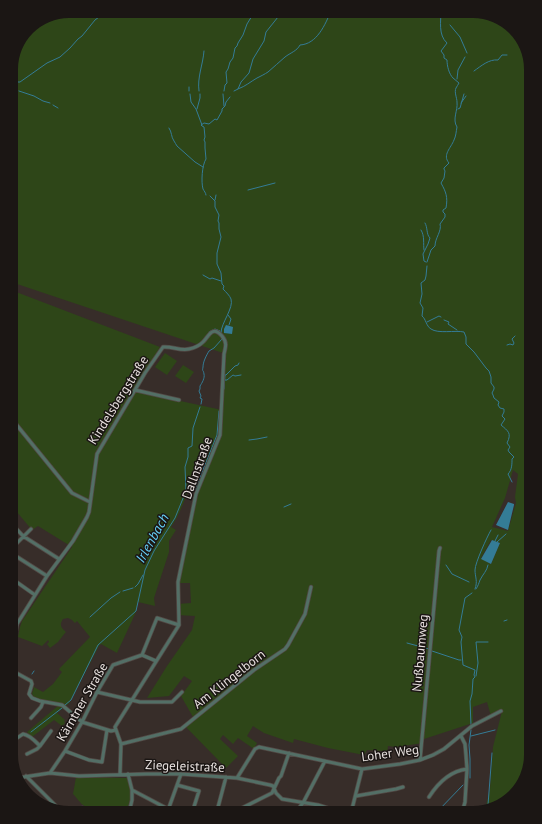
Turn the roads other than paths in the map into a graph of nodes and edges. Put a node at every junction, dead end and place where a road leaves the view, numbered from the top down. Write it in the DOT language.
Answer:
graph roads {
  1 [pos="164,347"];
  2 [pos="135,390"];
  3 [pos="179,400"];
  4 [pos="18,427"];
  5 [pos="90,502"];
  6 [pos="31,529"];
  7 [pos="18,531"];
  8 [pos="23,536"];
  9 [pos="18,541"];
  10 [pos="440,548"];
  11 [pos="18,558"];
  12 [pos="59,559"];
  13 [pos="46,576"];
  14 [pos="18,583"];
  15 [pos="311,587"];
  16 [pos="35,595"];
  17 [pos="18,622"];
  18 [pos="179,625"];
  19 [pos="142,655"];
  20 [pos="156,661"];
  21 [pos="18,674"];
  22 [pos="96,692"];
  23 [pos="182,692"];
  24 [pos="132,700"];
  25 [pos="43,702"];
  26 [pos="501,711"];
  27 [pos="31,718"];
  28 [pos="82,722"];
  29 [pos="107,730"];
  30 [pos="116,730"];
  31 [pos="51,731"];
  32 [pos="461,736"];
  33 [pos="18,737"];
  34 [pos="121,744"];
  35 [pos="40,746"];
  36 [pos="65,751"];
  37 [pos="289,753"];
  38 [pos="27,754"];
  39 [pos="420,760"];
  40 [pos="325,761"];
  41 [pos="362,768"];
  42 [pos="467,769"];
  43 [pos="50,773"];
  44 [pos="128,774"];
  45 [pos="181,774"];
  46 [pos="120,775"];
  47 [pos="26,776"];
  48 [pos="23,777"];
  49 [pos="226,777"];
  50 [pos="237,778"];
  51 [pos="177,785"];
  52 [pos="403,787"];
  53 [pos="274,788"];
  54 [pos="132,790"];
  55 [pos="356,796"];
  56 [pos="429,797"];
  57 [pos="53,803"];
  58 [pos="303,803"];
  59 [pos="131,806"];
  60 [pos="162,806"];
  61 [pos="169,806"];
  62 [pos="194,806"];
  63 [pos="218,806"];
  64 [pos="246,806"];
  65 [pos="301,806"];
  66 [pos="321,806"];
  67 [pos="353,806"];
  68 [pos="464,806"];
  1 -- 2 [label="street, Kindelsbergstraße"];
  1 -- 18 [label="street, Dallnstraße"];
  2 -- 3 [label="street"];
  2 -- 5 [label="street, Kindelsbergstraße"];
  4 -- 5 [label="street"];
  5 -- 12 [label="street, Kindelsbergstraße"];
  6 -- 8 [label="street"];
  7 -- 8 [label="street"];
  8 -- 9 [label="street"];
  8 -- 12 [label="street"];
  10 -- 39 [label="street, Nußbaumweg"];
  11 -- 13 [label="street"];
  12 -- 13 [label="street, Kindelsbergstraße"];
  13 -- 16 [label="street, Kindelsbergstraße"];
  14 -- 16 [label="street"];
  15 -- 34 [label="street, Am Klingelborn"];
  16 -- 17 [label="street, Kindelsbergstraße"];
  18 -- 19 [label="street"];
  18 -- 20 [label="street"];
  19 -- 20 [label="street"];
  19 -- 22 [label="street, Kärntner Straße"];
  20 -- 24 [label="street"];
  21 -- 25 [label="street"];
  22 -- 24 [label="street"];
  22 -- 28 [label="street, Kärntner Straße"];
  23 -- 24 [label="street"];
  24 -- 30 [label="street"];
  25 -- 27 [label="street"];
  25 -- 28 [label="street"];
  26 -- 32 [label="street, Loher Weg"];
  28 -- 29 [label="street"];
  28 -- 36 [label="street, Kärntner Straße"];
  29 -- 30 [label="street"];
  29 -- 36 [label="street"];
  30 -- 34 [label="street"];
  31 -- 35 [label="street"];
  32 -- 39 [label="street, Loher Weg"];
  32 -- 42 [label="street"];
  33 -- 35 [label="street"];
  34 -- 46 [label="street"];
  35 -- 38 [label="street"];
  36 -- 43 [label="street, Kärntner Straße"];
  37 -- 40 [label="street, Loher Weg"];
  37 -- 50 [label="street, Loher Weg"];
  37 -- 53 [label="street"];
  39 -- 41 [label="street, Loher Weg"];
  40 -- 41 [label="street, Loher Weg"];
  40 -- 58 [label="street"];
  41 -- 55 [label="street"];
  42 -- 56 [label="street"];
  42 -- 68 [label="street"];
  43 -- 46 [label="street, Ziegeleistraße"];
  43 -- 47 [label="street, Ziegeleistraße"];
  44 -- 45 [label="street, Ziegeleistraße"];
  44 -- 46 [label="street, Ziegeleistraße"];
  44 -- 54 [label="street"];
  45 -- 49 [label="street, Ziegeleistraße"];
  45 -- 51 [label="street"];
  47 -- 48 [label="street, Ziegeleistraße"];
  47 -- 57 [label="street"];
  49 -- 50 [label="street, Ziegeleistraße"];
  49 -- 63 [label="street"];
  50 -- 53 [label="street, Ziegeleistraße"];
  51 -- 61 [label="street"];
  51 -- 62 [label="street"];
  52 -- 55 [label="street"];
  53 -- 58 [label="street, Ziegeleistraße"];
  53 -- 64 [label="street"];
  54 -- 59 [label="street"];
  54 -- 60 [label="street"];
  55 -- 67 [label="street"];
  58 -- 65 [label="street"];
  58 -- 66 [label="street, Ziegeleistraße"];
}
